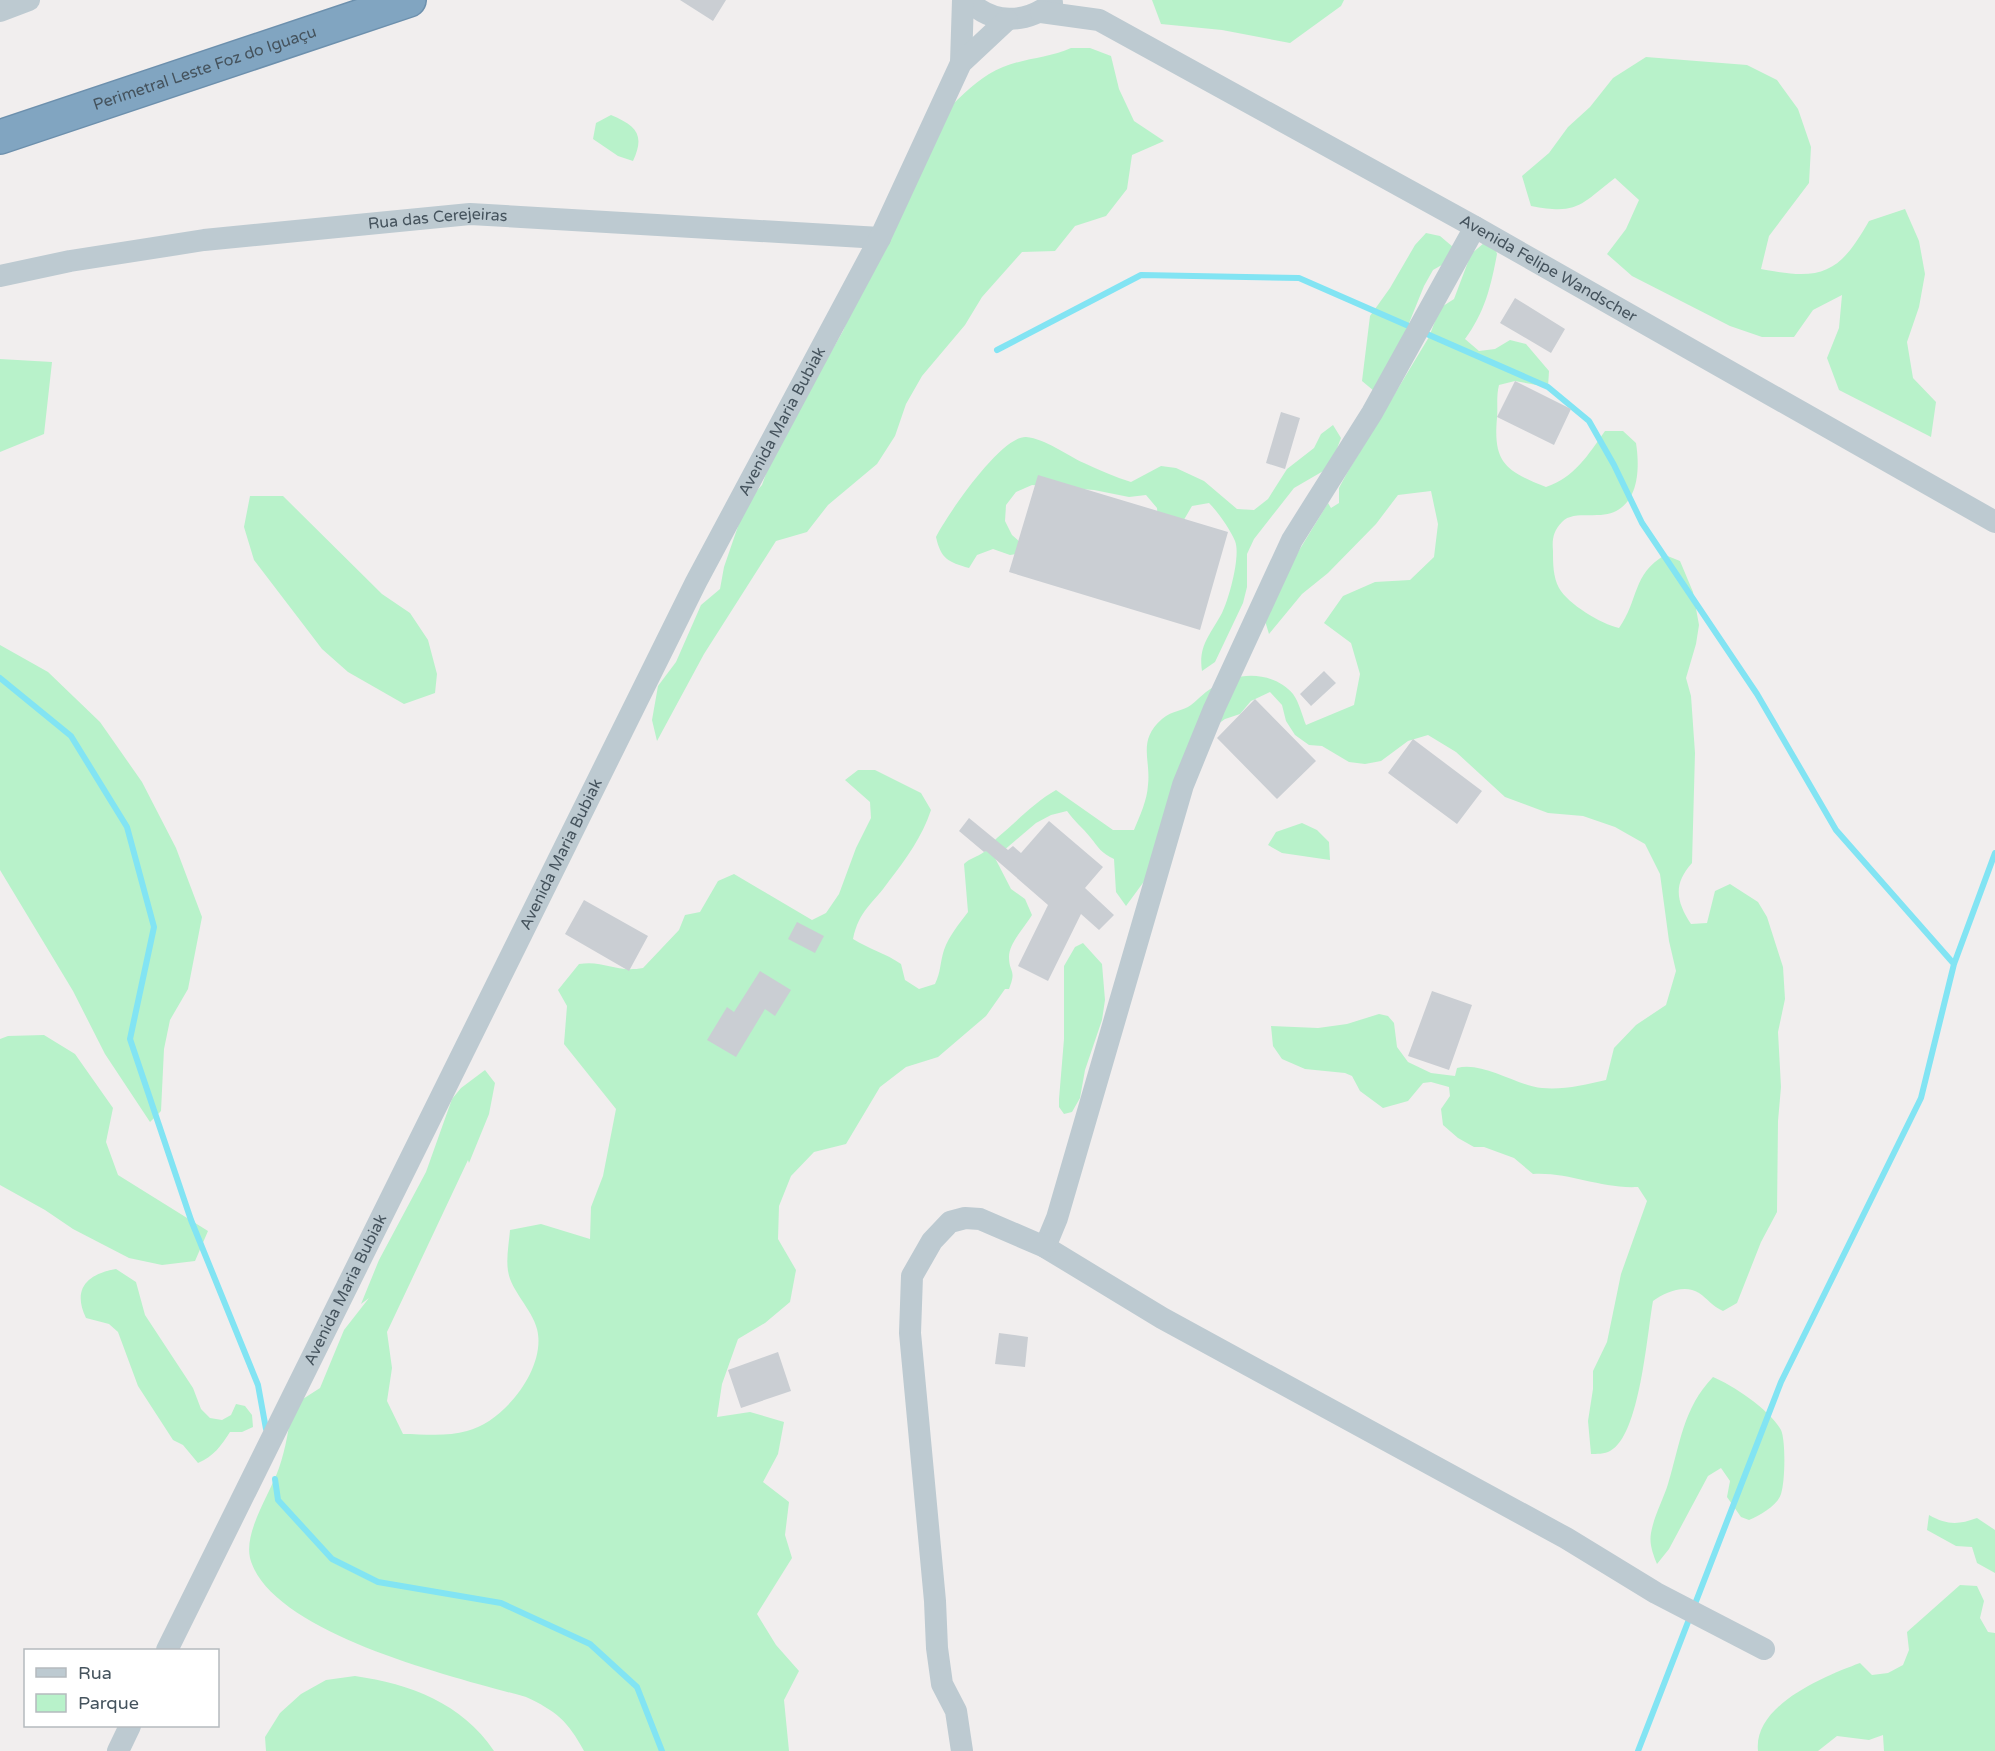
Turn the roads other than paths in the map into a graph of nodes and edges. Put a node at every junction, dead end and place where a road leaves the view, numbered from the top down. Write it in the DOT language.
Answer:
graph roads {
  1 [pos="29,0"];
  2 [pos="409,0"];
  3 [pos="963,0"];
  4 [pos="968,0"];
  5 [pos="1087,0"];
  6 [pos="1048,6"];
  7 [pos="0,10"];
  8 [pos="1007,20"];
  9 [pos="1099,20"];
  10 [pos="961,63"];
  11 [pos="0,137"];
  12 [pos="1475,226"];
  13 [pos="880,238"];
  14 [pos="0,276"];
  15 [pos="1995,522"];
  16 [pos="1045,1247"];
  17 [pos="167,1649"];
  18 [pos="1764,1649"];
  19 [pos="129,1727"];
  20 [pos="118,1751"];
  21 [pos="962,1751"];
  1 -- 7 [label="street"];
  2 -- 11 [label="highway, Perimetral Leste Foz do Iguaçu"];
  3 -- 10 [label="street, Avenida Maria Bubiak"];
  4 -- 8 [label="street"];
  5 -- 9 [label="street"];
  6 -- 8 [label="street"];
  6 -- 9 [label="street, Avenida Felipe Wandscher"];
  8 -- 10 [label="street, Avenida Maria Bubiak"];
  9 -- 12 [label="street, Avenida Felipe Wandscher"];
  10 -- 13 [label="street, Avenida Maria Bubiak"];
  12 -- 15 [label="street, Avenida Felipe Wandscher"];
  12 -- 16 [label="street"];
  13 -- 14 [label="street, Rua das Cerejeiras"];
  13 -- 17 [label="street, Avenida Maria Bubiak"];
  16 -- 18 [label="street"];
  16 -- 21 [label="street"];
  19 -- 20 [label="street"];
}
